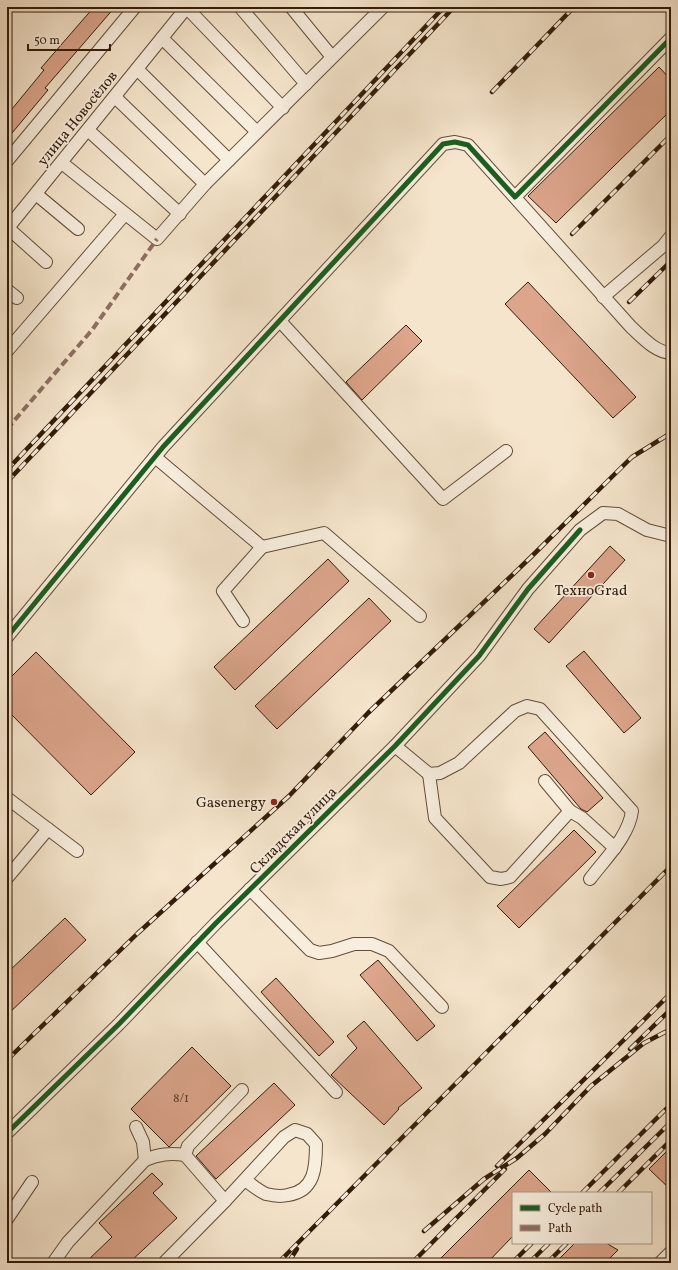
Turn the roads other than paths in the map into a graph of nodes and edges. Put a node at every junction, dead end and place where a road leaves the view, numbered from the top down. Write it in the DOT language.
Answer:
graph roads {
  1 [pos="135,7"];
  2 [pos="187,7"];
  3 [pos="240,7"];
  4 [pos="291,7"];
  5 [pos="384,7"];
  6 [pos="162,38"];
  7 [pos="671,38"];
  8 [pos="332,57"];
  9 [pos="137,69"];
  10 [pos="306,84"];
  11 [pos="115,97"];
  12 [pos="283,108"];
  13 [pos="88,130"];
  14 [pos="257,132"];
  15 [pos="229,160"];
  16 [pos="7,161"];
  17 [pos="62,163"];
  18 [pos="205,184"];
  19 [pos="36,194"];
  20 [pos="515,197"];
  21 [pos="125,214"];
  22 [pos="180,214"];
  23 [pos="8,229"];
  24 [pos="78,229"];
  25 [pos="671,236"];
  26 [pos="46,262"];
  27 [pos="7,290"];
  28 [pos="603,297"];
  29 [pos="17,298"];
  30 [pos="280,321"];
  31 [pos="7,351"];
  32 [pos="671,353"];
  33 [pos="506,451"];
  34 [pos="155,457"];
  35 [pos="671,536"];
  36 [pos="262,547"];
  37 [pos="420,616"];
  38 [pos="243,621"];
  39 [pos="7,637"];
  40 [pos="395,746"];
  41 [pos="429,774"];
  42 [pos="545,781"];
  43 [pos="7,798"];
  44 [pos="570,811"];
  45 [pos="48,829"];
  46 [pos="615,848"];
  47 [pos="77,851"];
  48 [pos="7,878"];
  49 [pos="590,879"];
  50 [pos="250,889"];
  51 [pos="197,942"];
  52 [pos="442,1007"];
  53 [pos="242,1090"];
  54 [pos="336,1092"];
  55 [pos="136,1128"];
  56 [pos="7,1133"];
  57 [pos="185,1155"];
  58 [pos="145,1160"];
  59 [pos="245,1180"];
  60 [pos="32,1182"];
  61 [pos="225,1201"];
  62 [pos="7,1219"];
  63 [pos="671,1252"];
  64 [pos="53,1263"];
  65 [pos="164,1263"];
  66 [pos="660,1263"];
  1 -- 16 [label="street"];
  2 -- 6 [label="street, улица Новосёлов"];
  2 -- 12 [label="street"];
  3 -- 10 [label="street"];
  4 -- 8 [label="street"];
  5 -- 8 [label="street"];
  6 -- 9 [label="street, улица Новосёлов"];
  6 -- 14 [label="street"];
  7 -- 20 [label="street"];
  8 -- 10 [label="street"];
  9 -- 11 [label="street, улица Новосёлов"];
  9 -- 15 [label="street"];
  10 -- 12 [label="street"];
  11 -- 13 [label="street, улица Новосёлов"];
  11 -- 18 [label="street"];
  12 -- 14 [label="street"];
  13 -- 17 [label="street, улица Новосёлов"];
  13 -- 22 [label="street"];
  14 -- 15 [label="street"];
  15 -- 18 [label="street"];
  17 -- 19 [label="street, улица Новосёлов"];
  17 -- 21 [label="street"];
  18 -- 22 [label="street"];
  19 -- 23 [label="street, улица Новосёлов"];
  19 -- 24 [label="street"];
  20 -- 28 [label="street"];
  20 -- 30 [label="street"];
  21 -- 22 [label="street"];
  21 -- 31 [label="street"];
  23 -- 26 [label="street"];
  25 -- 28 [label="street"];
  27 -- 29 [label="street"];
  28 -- 32 [label="street"];
  30 -- 33 [label="street"];
  30 -- 34 [label="street"];
  34 -- 36 [label="street"];
  34 -- 39 [label="street"];
  35 -- 40 [label="street, Складская улица"];
  36 -- 37 [label="street"];
  36 -- 38 [label="street"];
  40 -- 41 [label="street"];
  40 -- 50 [label="street, Складская улица"];
  41 -- 44 [label="street"];
  41 -- 46 [label="street"];
  42 -- 44 [label="street"];
  43 -- 45 [label="street"];
  44 -- 46 [label="street"];
  45 -- 47 [label="street"];
  45 -- 48 [label="street"];
  46 -- 49 [label="street"];
  50 -- 51 [label="street, Складская улица"];
  50 -- 52 [label="street"];
  51 -- 54 [label="street"];
  51 -- 56 [label="street, Складская улица"];
  53 -- 57 [label="street"];
  55 -- 58 [label="street"];
  57 -- 58 [label="street"];
  57 -- 61 [label="street"];
  58 -- 64 [label="street"];
  59 -- 59 [label="street"];
  59 -- 61 [label="street"];
  60 -- 62 [label="street"];
  61 -- 65 [label="street"];
  63 -- 66 [label="street"];
}
